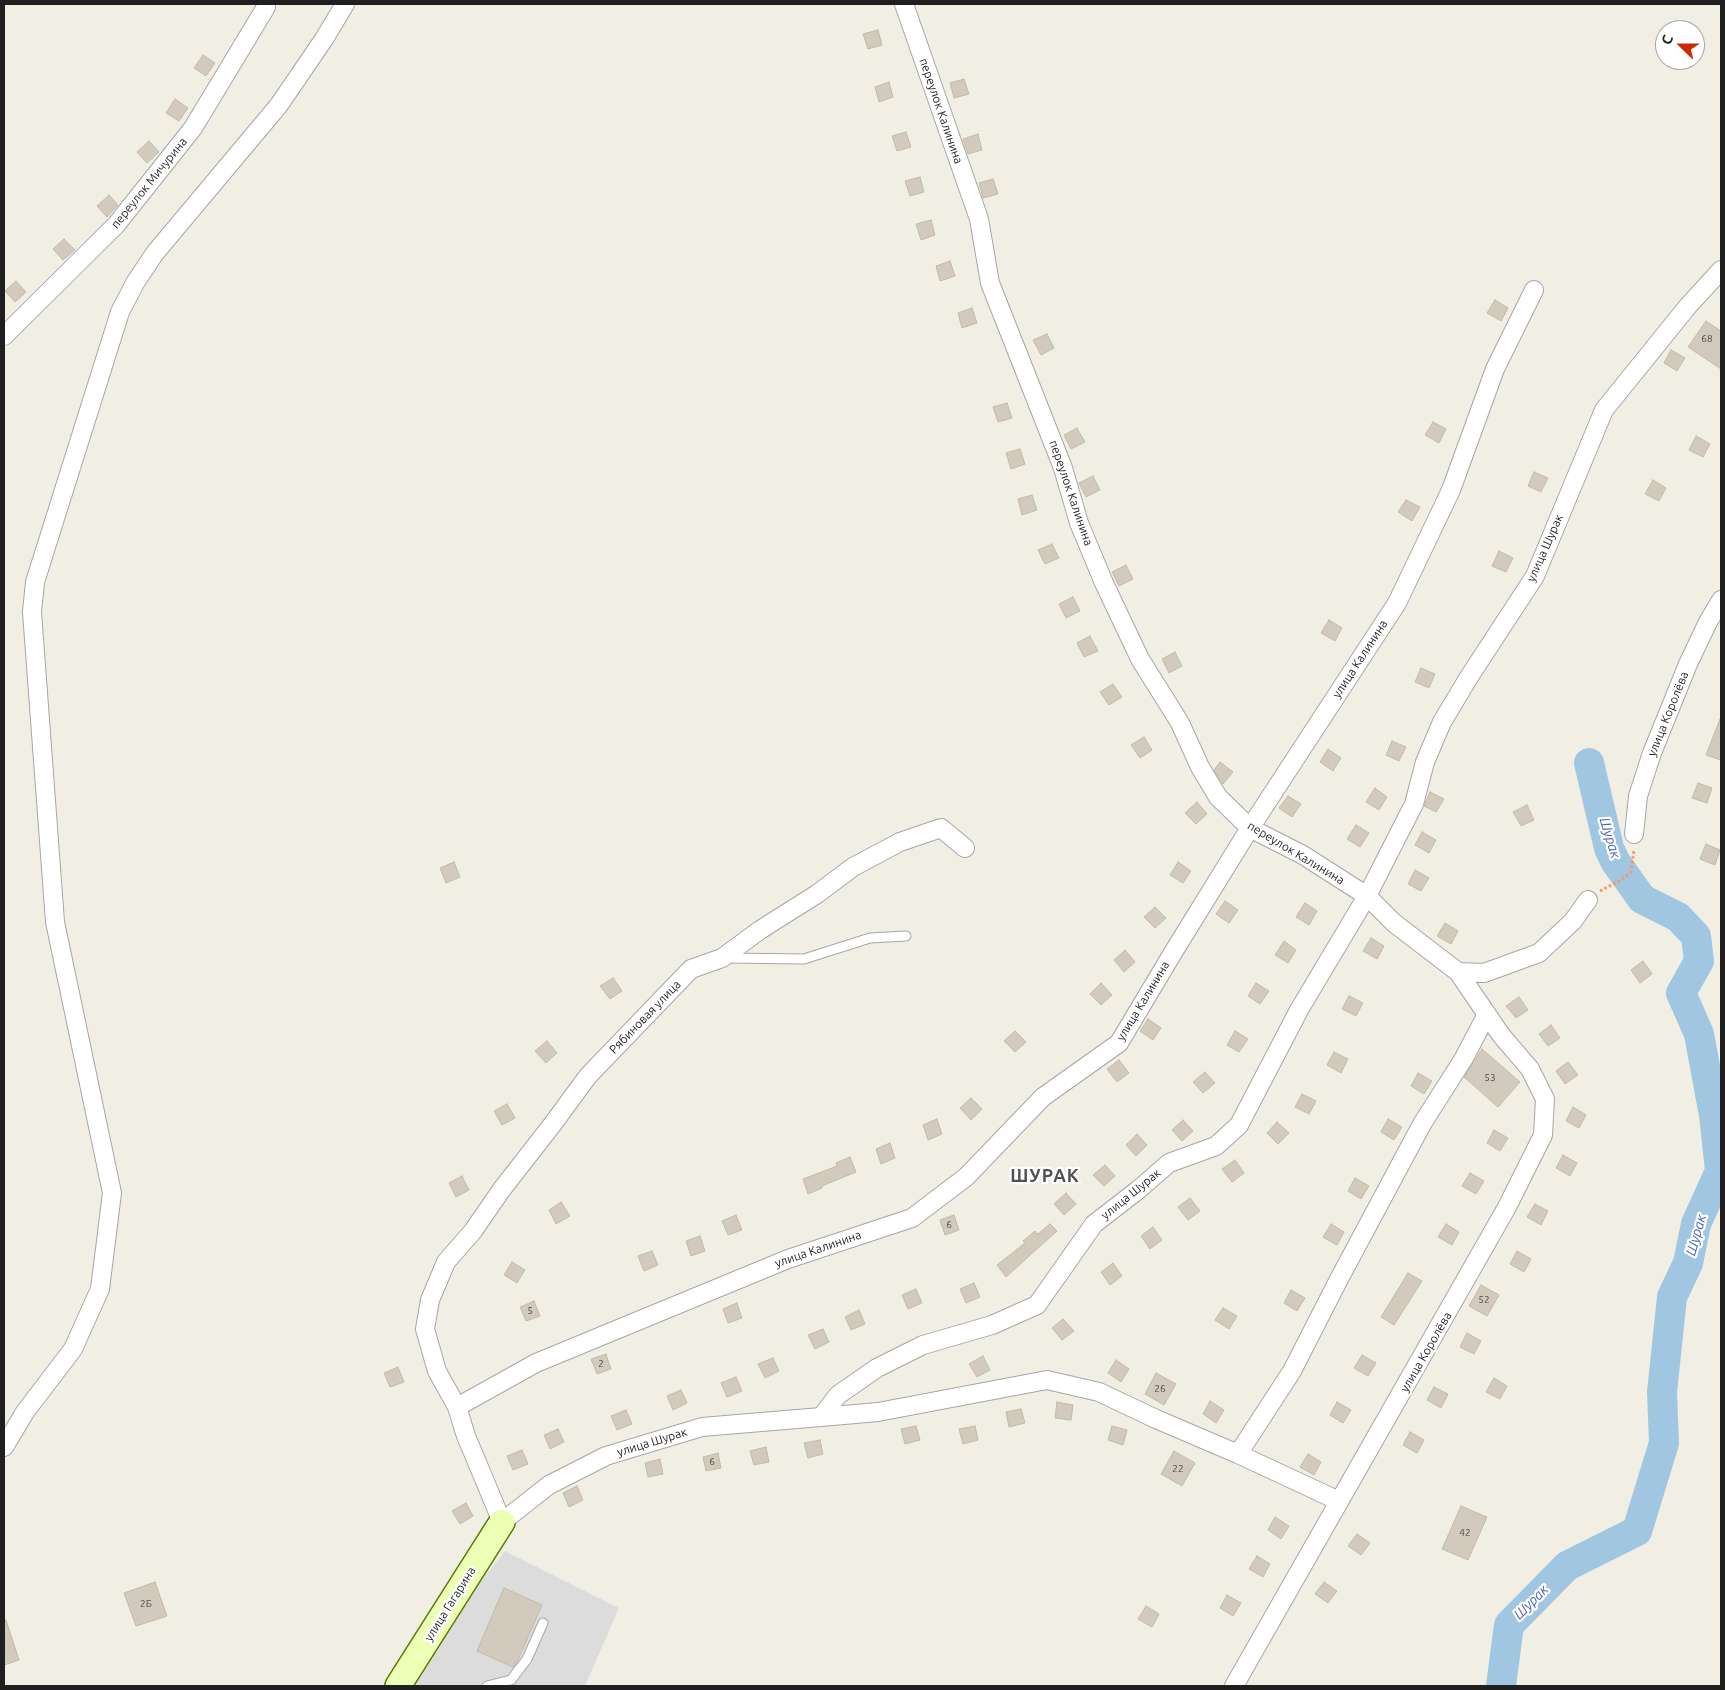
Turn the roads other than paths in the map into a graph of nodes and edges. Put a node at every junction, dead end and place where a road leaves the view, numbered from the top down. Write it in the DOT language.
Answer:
graph roads {
  1 [pos="345,4"];
  2 [pos="904,4"];
  3 [pos="266,7"];
  4 [pos="1721,270"];
  5 [pos="1534,290"];
  6 [pos="4,336"];
  7 [pos="1721,600"];
  8 [pos="1250,828"];
  9 [pos="1634,834"];
  10 [pos="965,848"];
  11 [pos="1367,896"];
  12 [pos="1588,900"];
  13 [pos="906,936"];
  14 [pos="722,958"];
  15 [pos="1458,972"];
  16 [pos="1487,1014"];
  17 [pos="457,1407"];
  18 [pos="821,1417"];
  19 [pos="4,1447"];
  20 [pos="1238,1454"];
  21 [pos="1339,1501"];
  22 [pos="502,1522"];
  23 [pos="542,1623"];
  24 [pos="398,1686"];
  25 [pos="488,1686"];
  26 [pos="1234,1686"];
  1 -- 19 [label="street"];
  2 -- 8 [label="street, переулок Калинина"];
  3 -- 6 [label="street, переулок Мичурина"];
  4 -- 11 [label="street, улица Шурак"];
  5 -- 8 [label="street, улица Калинина"];
  7 -- 9 [label="street, улица Королёва"];
  8 -- 11 [label="street, переулок Калинина"];
  8 -- 17 [label="street, улица Калинина"];
  10 -- 14 [label="street, Рябиновая улица"];
  11 -- 15 [label="street"];
  11 -- 18 [label="street, улица Шурак"];
  12 -- 15 [label="street"];
  13 -- 14 [label="lane"];
  14 -- 17 [label="street, Рябиновая улица"];
  15 -- 16 [label="street, улица Королёва"];
  16 -- 20 [label="street"];
  16 -- 21 [label="street, улица Королёва"];
  17 -- 22 [label="street"];
  18 -- 20 [label="street, улица Шурак"];
  18 -- 22 [label="street, улица Шурак"];
  20 -- 21 [label="street, улица Шурак"];
  21 -- 26 [label="street, улица Королёва"];
  22 -- 24 [label="street, улица Гагарина"];
  23 -- 25 [label="lane"];
}
